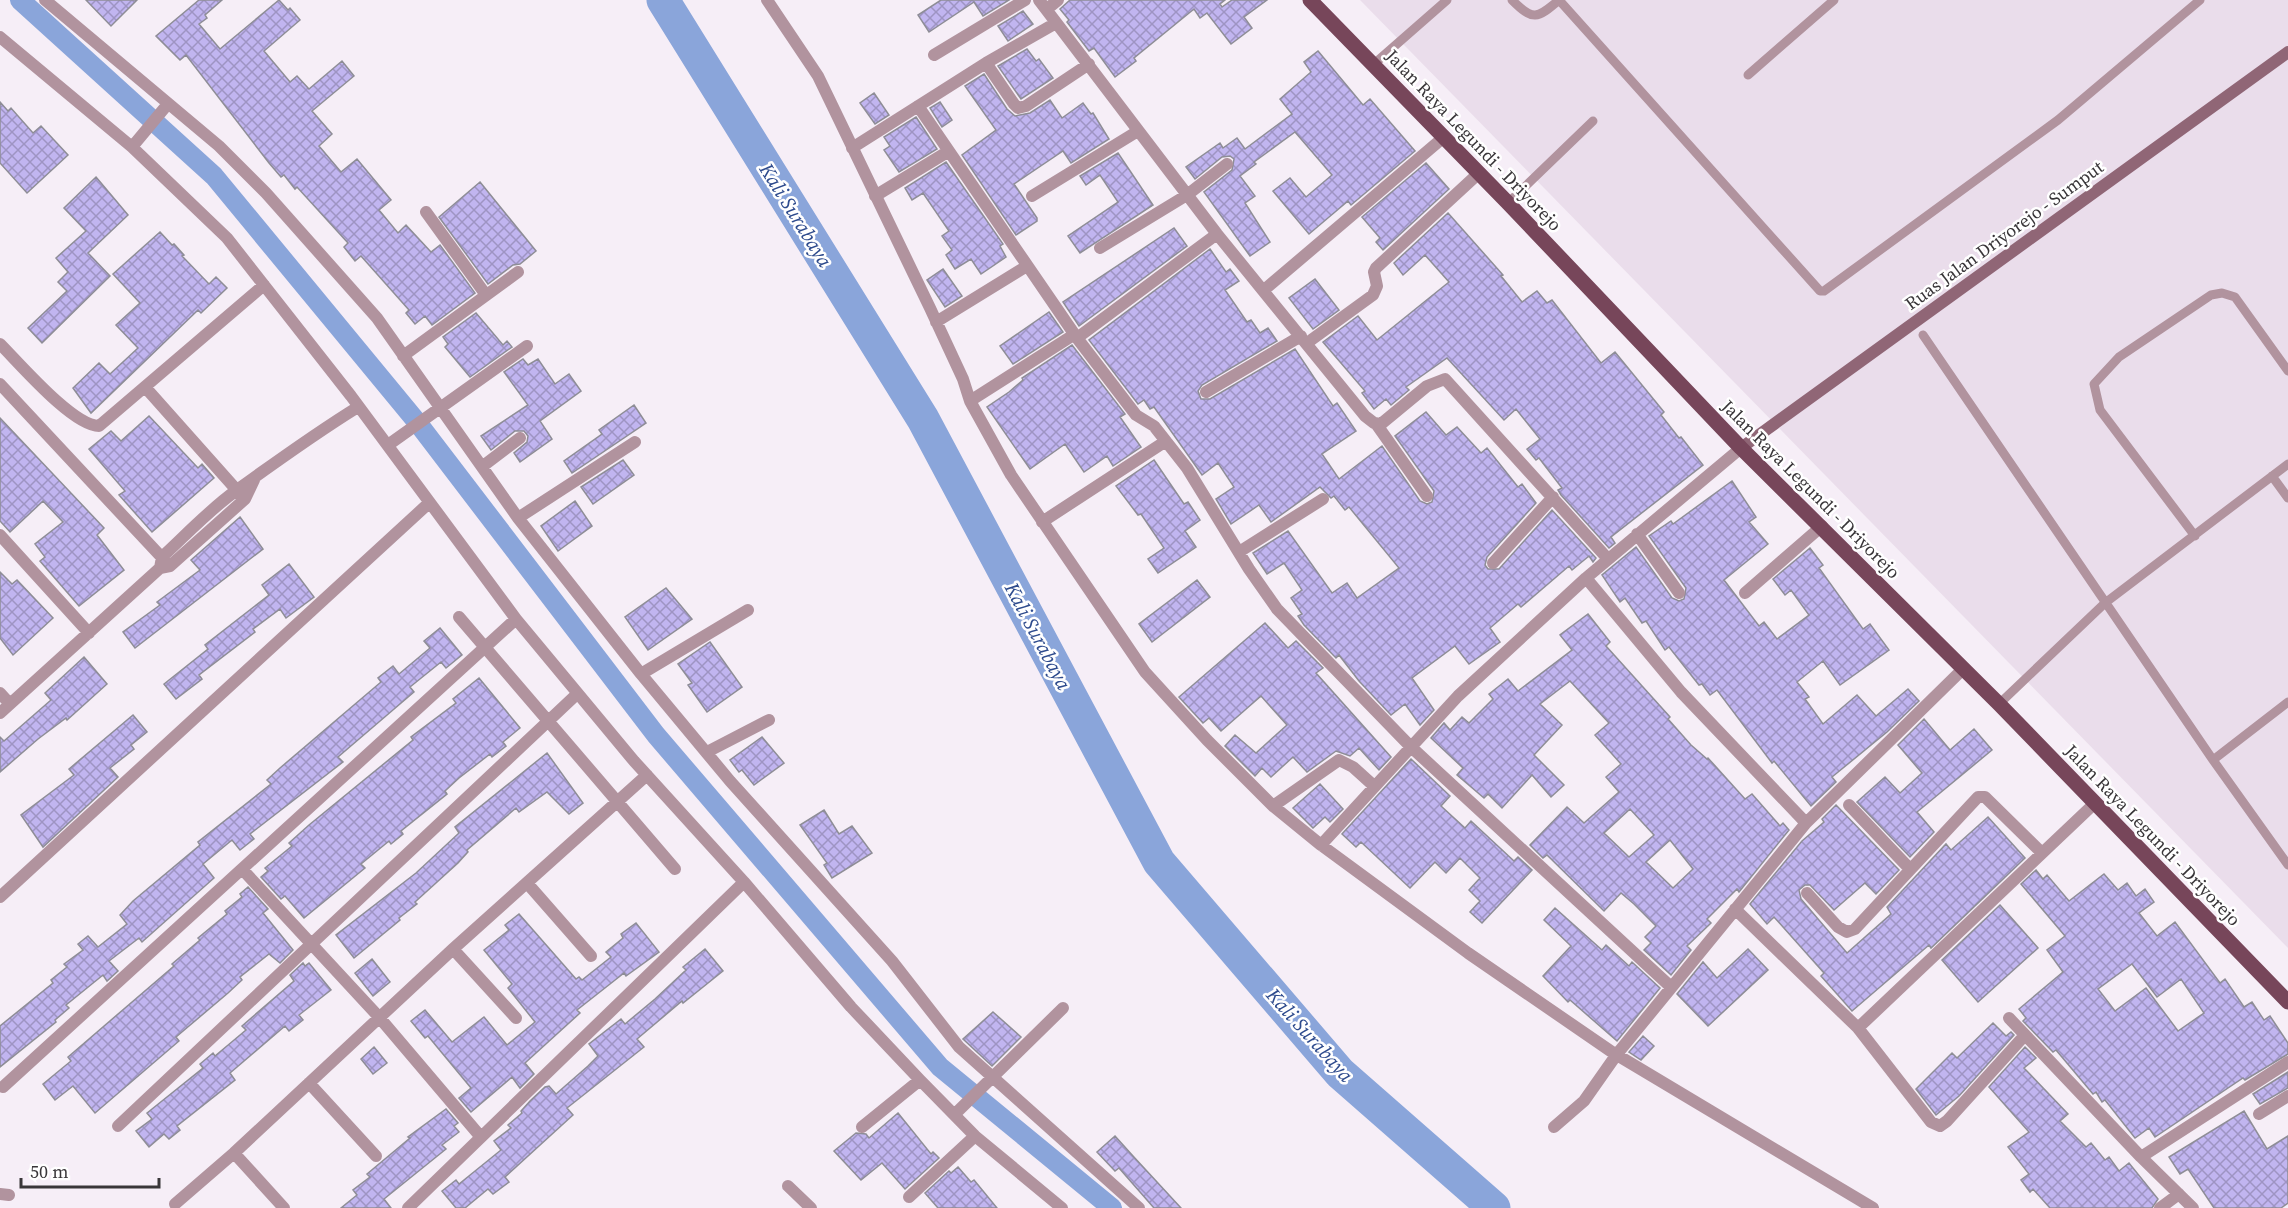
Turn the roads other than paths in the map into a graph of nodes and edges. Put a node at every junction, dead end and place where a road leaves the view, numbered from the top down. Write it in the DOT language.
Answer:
graph roads {
  1 [pos="45,0"];
  2 [pos="767,0"];
  3 [pos="1025,0"];
  4 [pos="1058,0"];
  5 [pos="1310,0"];
  6 [pos="1447,0"];
  7 [pos="1512,0"];
  8 [pos="1559,0"];
  9 [pos="1834,0"];
  10 [pos="2200,0"];
  11 [pos="1043,5"];
  12 [pos="1056,22"];
  13 [pos="0,38"];
  14 [pos="2288,52"];
  15 [pos="934,55"];
  16 [pos="986,63"];
  17 [pos="1089,64"];
  18 [pos="1374,64"];
  19 [pos="1748,75"];
  20 [pos="918,106"];
  21 [pos="164,108"];
  22 [pos="1593,121"];
  23 [pos="1138,131"];
  24 [pos="1444,137"];
  25 [pos="132,147"];
  26 [pos="852,147"];
  27 [pos="949,151"];
  28 [pos="1227,164"];
  29 [pos="1479,173"];
  30 [pos="1186,195"];
  31 [pos="875,196"];
  32 [pos="1032,196"];
  33 [pos="1508,203"];
  34 [pos="426,212"];
  35 [pos="1217,234"];
  36 [pos="1100,248"];
  37 [pos="1027,266"];
  38 [pos="518,272"];
  39 [pos="264,285"];
  40 [pos="1264,290"];
  41 [pos="486,295"];
  42 [pos="936,322"];
  43 [pos="1923,335"];
  44 [pos="1076,336"];
  45 [pos="1304,340"];
  46 [pos="0,344"];
  47 [pos="527,346"];
  48 [pos="403,356"];
  49 [pos="2288,371"];
  50 [pos="0,384"];
  51 [pos="145,387"];
  52 [pos="1206,392"];
  53 [pos="970,401"];
  54 [pos="358,407"];
  55 [pos="440,410"];
  56 [pos="1377,424"];
  57 [pos="520,438"];
  58 [pos="1166,441"];
  59 [pos="635,442"];
  60 [pos="389,448"];
  61 [pos="1741,448"];
  62 [pos="2288,464"];
  63 [pos="483,466"];
  64 [pos="2272,476"];
  65 [pos="241,494"];
  66 [pos="1427,496"];
  67 [pos="1553,497"];
  68 [pos="2288,498"];
  69 [pos="1323,499"];
  70 [pos="429,503"];
  71 [pos="518,518"];
  72 [pos="1042,522"];
  73 [pos="1822,526"];
  74 [pos="1637,534"];
  75 [pos="0,535"];
  76 [pos="2195,536"];
  77 [pos="1239,552"];
  78 [pos="1608,560"];
  79 [pos="1493,563"];
  80 [pos="164,564"];
  81 [pos="1586,578"];
  82 [pos="1679,593"];
  83 [pos="1745,593"];
  84 [pos="2105,603"];
  85 [pos="748,610"];
  86 [pos="459,617"];
  87 [pos="516,620"];
  88 [pos="89,633"];
  89 [pos="485,648"];
  90 [pos="1964,669"];
  91 [pos="641,674"];
  92 [pos="0,693"];
  93 [pos="577,694"];
  94 [pos="2288,702"];
  95 [pos="10,704"];
  96 [pos="1999,704"];
  97 [pos="0,713"];
  98 [pos="769,720"];
  99 [pos="549,721"];
  100 [pos="1410,746"];
  101 [pos="707,752"];
  102 [pos="2213,760"];
  103 [pos="647,775"];
  104 [pos="1374,786"];
  105 [pos="618,801"];
  106 [pos="2095,803"];
  107 [pos="1849,805"];
  108 [pos="1273,806"];
  109 [pos="1806,823"];
  110 [pos="1321,845"];
  111 [pos="2042,853"];
  112 [pos="2288,865"];
  113 [pos="1909,868"];
  114 [pos="242,869"];
  115 [pos="675,869"];
  116 [pos="744,882"];
  117 [pos="527,883"];
  118 [pos="1807,892"];
  119 [pos="0,897"];
  120 [pos="1735,909"];
  121 [pos="310,945"];
  122 [pos="453,949"];
  123 [pos="591,956"];
  124 [pos="1671,987"];
  125 [pos="2288,1002"];
  126 [pos="1063,1008"];
  127 [pos="379,1017"];
  128 [pos="516,1018"];
  129 [pos="2009,1018"];
  130 [pos="1858,1028"];
  131 [pos="2025,1035"];
  132 [pos="1617,1054"];
  133 [pos="2288,1062"];
  134 [pos="989,1079"];
  135 [pos="920,1080"];
  136 [pos="309,1083"];
  137 [pos="3,1088"];
  138 [pos="2288,1096"];
  139 [pos="959,1109"];
  140 [pos="2259,1114"];
  141 [pos="118,1126"];
  142 [pos="862,1127"];
  143 [pos="1554,1127"];
  144 [pos="480,1136"];
  145 [pos="975,1136"];
  146 [pos="234,1153"];
  147 [pos="376,1156"];
  148 [pos="2141,1157"];
  149 [pos="788,1186"];
  150 [pos="2179,1194"];
  151 [pos="909,1197"];
  152 [pos="175,1204"];
  153 [pos="284,1208"];
  154 [pos="408,1208"];
  155 [pos="811,1208"];
  156 [pos="1062,1208"];
  157 [pos="1139,1208"];
  158 [pos="1873,1208"];
  159 [pos="2160,1208"];
  160 [pos="2193,1208"];
  1 -- 21 [label="street"];
  2 -- 26 [label="street"];
  3 -- 15 [label="street"];
  4 -- 11 [label="street"];
  5 -- 18 [label="main road, Jalan Raya Legundi - Driyorejo"];
  6 -- 18 [label="lane"];
  7 -- 8 [label="lane"];
  8 -- 10 [label="lane"];
  9 -- 19 [label="lane"];
  11 -- 12 [label="street"];
  12 -- 16 [label="street"];
  12 -- 17 [label="street"];
  13 -- 25 [label="street"];
  14 -- 61 [label="main road, Ruas Jalan Driyorejo - Sumput"];
  16 -- 17 [label="street"];
  16 -- 20 [label="street"];
  17 -- 23 [label="street"];
  18 -- 24 [label="main road, Jalan Raya Legundi - Driyorejo"];
  20 -- 26 [label="street"];
  20 -- 27 [label="street"];
  21 -- 25 [label="street"];
  21 -- 48 [label="street"];
  22 -- 33 [label="lane"];
  23 -- 30 [label="street"];
  23 -- 32 [label="street"];
  24 -- 29 [label="main road, Jalan Raya Legundi - Driyorejo"];
  24 -- 40 [label="street"];
  25 -- 39 [label="street"];
  26 -- 31 [label="street"];
  27 -- 31 [label="street"];
  27 -- 37 [label="street"];
  28 -- 30 [label="street"];
  29 -- 33 [label="main road, Jalan Raya Legundi - Driyorejo"];
  29 -- 45 [label="street"];
  30 -- 35 [label="street"];
  30 -- 36 [label="street"];
  31 -- 42 [label="street"];
  33 -- 61 [label="main road, Jalan Raya Legundi - Driyorejo"];
  34 -- 41 [label="street"];
  35 -- 40 [label="street"];
  35 -- 44 [label="street"];
  37 -- 42 [label="street"];
  37 -- 44 [label="street"];
  38 -- 41 [label="street"];
  39 -- 51 [label="street"];
  39 -- 54 [label="street"];
  40 -- 45 [label="street"];
  41 -- 48 [label="street"];
  42 -- 53 [label="street"];
  43 -- 84 [label="lane"];
  44 -- 53 [label="street"];
  44 -- 58 [label="street"];
  45 -- 52 [label="street"];
  45 -- 56 [label="street"];
  46 -- 51 [label="street"];
  47 -- 55 [label="street"];
  48 -- 55 [label="street"];
  49 -- 76 [label="lane"];
  50 -- 80 [label="street"];
  51 -- 65 [label="street"];
  53 -- 72 [label="street"];
  54 -- 60 [label="street"];
  54 -- 65 [label="street"];
  55 -- 60 [label="street"];
  55 -- 63 [label="street"];
  56 -- 66 [label="street"];
  56 -- 67 [label="street"];
  57 -- 63 [label="street"];
  58 -- 72 [label="street"];
  58 -- 77 [label="street"];
  59 -- 71 [label="street"];
  60 -- 70 [label="street"];
  61 -- 73 [label="main road, Jalan Raya Legundi - Driyorejo"];
  61 -- 74 [label="street"];
  62 -- 64 [label="lane"];
  63 -- 71 [label="street"];
  64 -- 68 [label="lane"];
  64 -- 76 [label="lane"];
  65 -- 80 [label="street"];
  67 -- 78 [label="street"];
  67 -- 79 [label="street"];
  69 -- 77 [label="street"];
  70 -- 87 [label="street"];
  70 -- 119 [label="street"];
  71 -- 91 [label="street"];
  72 -- 108 [label="street"];
  73 -- 83 [label="street"];
  73 -- 90 [label="main road, Jalan Raya Legundi - Driyorejo"];
  74 -- 78 [label="street"];
  74 -- 82 [label="street"];
  75 -- 88 [label="street"];
  76 -- 84 [label="lane"];
  77 -- 100 [label="street"];
  78 -- 81 [label="street"];
  80 -- 88 [label="street"];
  81 -- 100 [label="street"];
  81 -- 109 [label="street"];
  84 -- 96 [label="lane"];
  84 -- 102 [label="lane"];
  85 -- 91 [label="street"];
  86 -- 89 [label="street"];
  87 -- 89 [label="street"];
  87 -- 93 [label="street"];
  88 -- 95 [label="street"];
  89 -- 99 [label="street"];
  89 -- 114 [label="street"];
  90 -- 96 [label="main road, Jalan Raya Legundi - Driyorejo"];
  90 -- 109 [label="street"];
  91 -- 101 [label="street"];
  92 -- 95 [label="street"];
  93 -- 99 [label="street"];
  93 -- 103 [label="street"];
  94 -- 102 [label="lane"];
  95 -- 97 [label="street"];
  96 -- 106 [label="main road, Jalan Raya Legundi - Driyorejo"];
  98 -- 101 [label="street"];
  99 -- 105 [label="street"];
  99 -- 121 [label="street"];
  100 -- 104 [label="street"];
  100 -- 124 [label="street"];
  101 -- 134 [label="street"];
  102 -- 112 [label="lane"];
  103 -- 105 [label="street"];
  103 -- 116 [label="street"];
  104 -- 108 [label="street"];
  104 -- 110 [label="street"];
  105 -- 115 [label="street"];
  105 -- 117 [label="street"];
  106 -- 111 [label="street"];
  106 -- 125 [label="main road, Jalan Raya Legundi - Driyorejo"];
  107 -- 113 [label="street"];
  108 -- 110 [label="street"];
  109 -- 120 [label="street"];
  110 -- 132 [label="street"];
  111 -- 113 [label="street"];
  111 -- 130 [label="street"];
  113 -- 118 [label="street"];
  114 -- 121 [label="street"];
  114 -- 137 [label="street"];
  116 -- 135 [label="street"];
  116 -- 144 [label="street"];
  117 -- 122 [label="street"];
  117 -- 123 [label="street"];
  120 -- 124 [label="street"];
  120 -- 130 [label="street"];
  121 -- 127 [label="street"];
  121 -- 141 [label="street"];
  122 -- 127 [label="street"];
  122 -- 128 [label="street"];
  124 -- 132 [label="street"];
  126 -- 134 [label="street"];
  127 -- 136 [label="street"];
  127 -- 144 [label="street"];
  129 -- 131 [label="street"];
  130 -- 131 [label="street"];
  131 -- 148 [label="street"];
  132 -- 143 [label="street"];
  132 -- 158 [label="street"];
  133 -- 148 [label="street"];
  134 -- 139 [label="street"];
  134 -- 157 [label="street"];
  135 -- 139 [label="street"];
  135 -- 142 [label="street"];
  136 -- 146 [label="street"];
  136 -- 147 [label="street"];
  138 -- 140 [label="street"];
  139 -- 145 [label="street"];
  144 -- 154 [label="street"];
  145 -- 151 [label="street"];
  145 -- 156 [label="street"];
  146 -- 152 [label="street"];
  146 -- 153 [label="street"];
  148 -- 150 [label="street"];
  149 -- 155 [label="street"];
  150 -- 159 [label="street"];
  150 -- 160 [label="street"];
}
